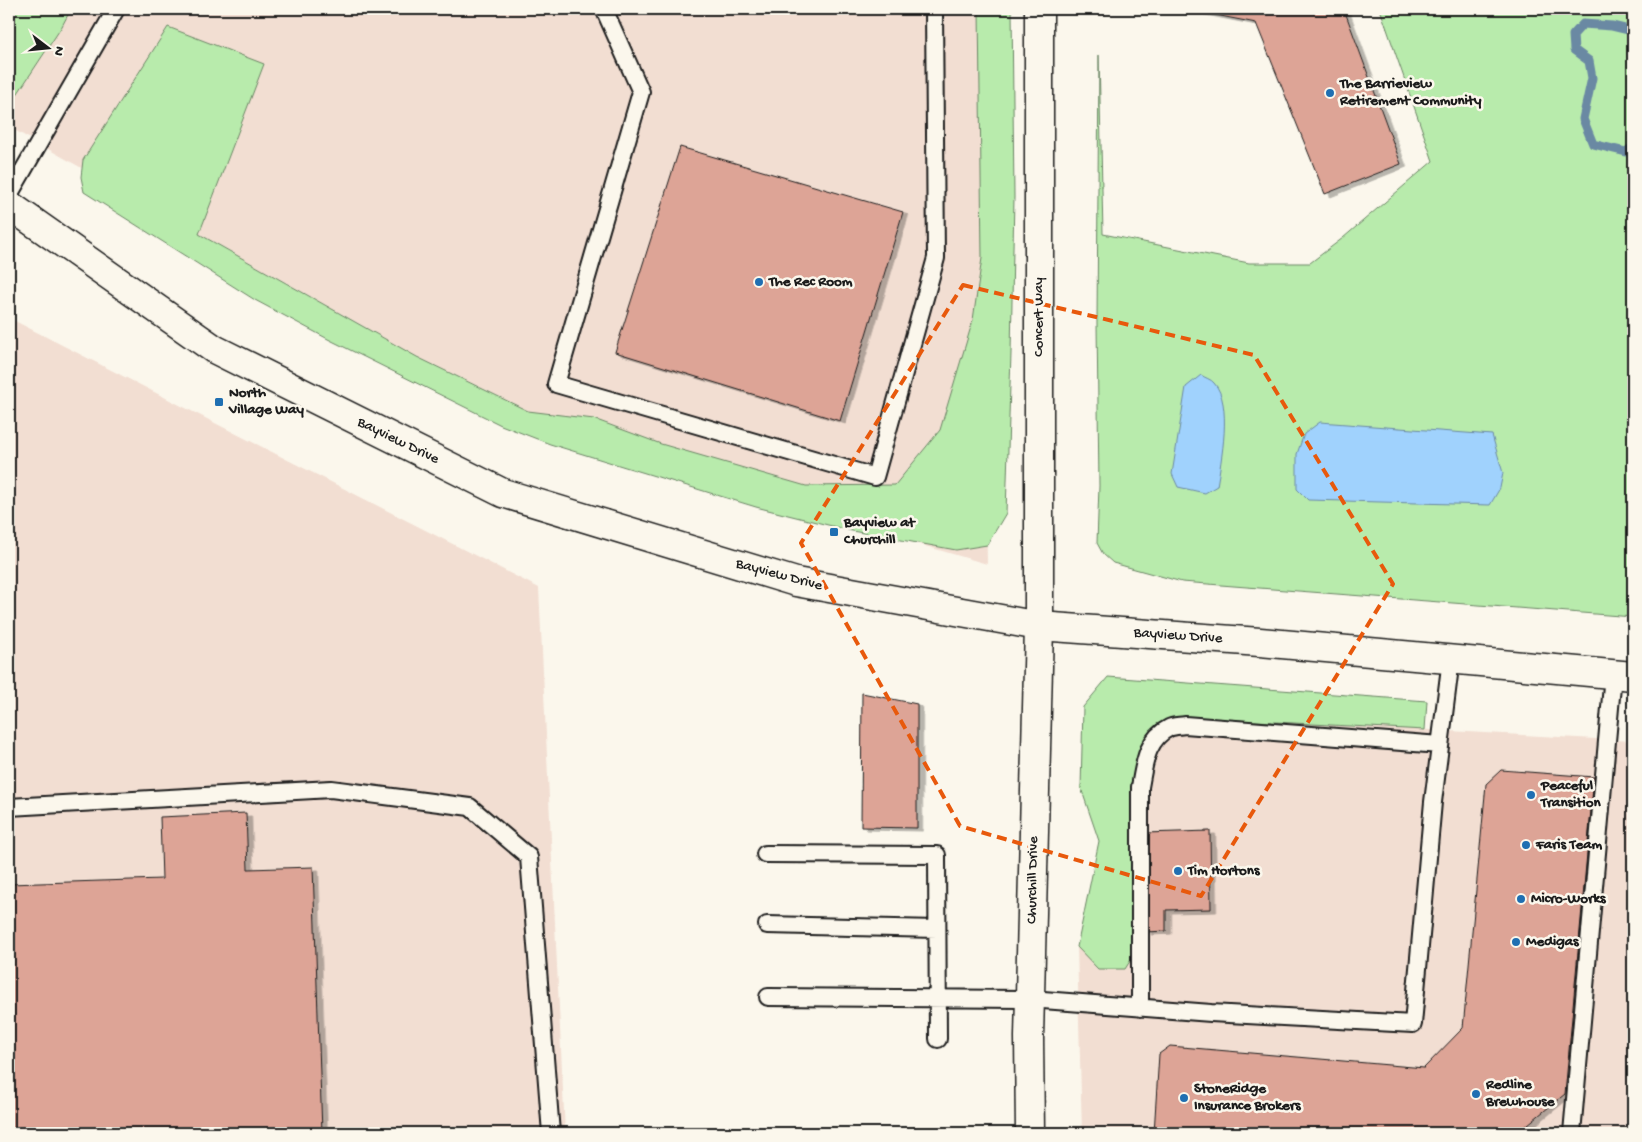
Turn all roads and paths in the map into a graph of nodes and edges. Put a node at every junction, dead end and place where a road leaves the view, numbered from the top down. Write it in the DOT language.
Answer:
graph roads {
  1 [pos="116,9"];
  2 [pos="604,9"];
  3 [pos="934,9"];
  4 [pos="1040,9"];
  5 [pos="9,195"];
  6 [pos="9,204"];
  7 [pos="1039,626"];
  8 [pos="1451,660"];
  9 [pos="1623,675"];
  10 [pos="1440,745"];
  11 [pos="9,807"];
  12 [pos="765,854"];
  13 [pos="767,925"];
  14 [pos="937,928"];
  15 [pos="768,997"];
  16 [pos="938,998"];
  17 [pos="1030,999"];
  18 [pos="1140,1008"];
  19 [pos="938,1039"];
  20 [pos="551,1133"];
  21 [pos="1030,1133"];
  22 [pos="1572,1133"];
  1 -- 5 [label="lane"];
  2 -- 3 [label="lane"];
  4 -- 7 [label="street, Concert Way"];
  6 -- 7 [label="street, Bayview Drive"];
  7 -- 8 [label="street, Bayview Drive"];
  7 -- 17 [label="street, Churchill Drive"];
  8 -- 9 [label="street, Bayview Drive"];
  8 -- 10 [label="lane"];
  9 -- 22 [label="lane"];
  10 -- 18 [label="lane"];
  10 -- 18 [label="lane"];
  11 -- 20 [label="lane"];
  12 -- 14 [label="lane"];
  13 -- 14 [label="lane"];
  14 -- 16 [label="lane"];
  15 -- 16 [label="lane"];
  16 -- 17 [label="lane"];
  16 -- 19 [label="lane"];
  17 -- 18 [label="lane"];
  17 -- 21 [label="street, Churchill Drive"];
}
